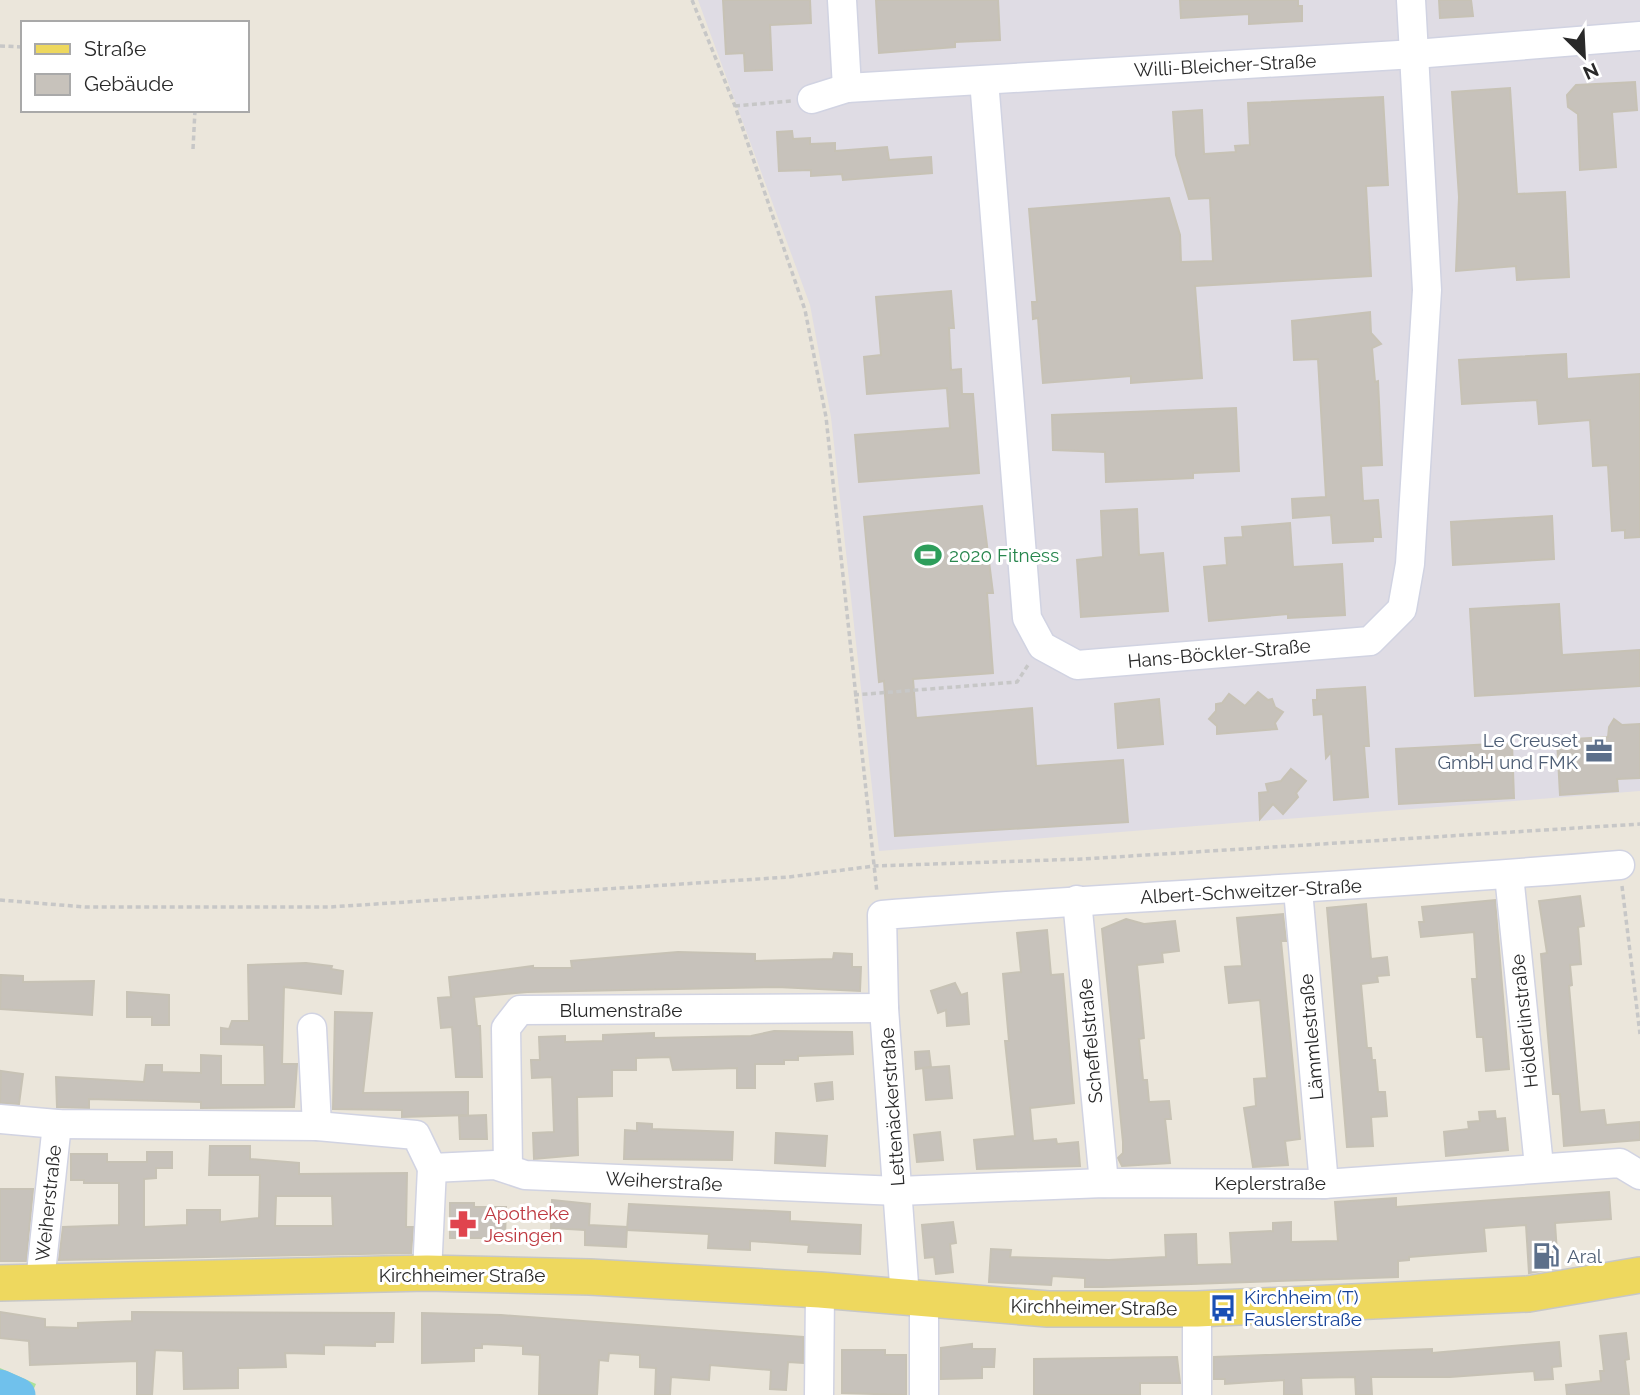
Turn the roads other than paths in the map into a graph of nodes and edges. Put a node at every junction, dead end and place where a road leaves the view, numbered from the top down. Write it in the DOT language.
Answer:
graph roads {
  1 [pos="842,0"];
  2 [pos="1411,0"];
  3 [pos="1640,36"];
  4 [pos="1415,54"];
  5 [pos="984,80"];
  6 [pos="848,88"];
  7 [pos="812,99"];
  8 [pos="1620,866"];
  9 [pos="1509,874"];
  10 [pos="1298,890"];
  11 [pos="1077,900"];
  12 [pos="882,915"];
  13 [pos="884,1009"];
  14 [pos="312,1028"];
  15 [pos="0,1119"];
  16 [pos="57,1124"];
  17 [pos="317,1126"];
  18 [pos="1539,1167"];
  19 [pos="432,1168"];
  20 [pos="508,1168"];
  21 [pos="1640,1173"];
  22 [pos="1104,1182"];
  23 [pos="1324,1184"];
  24 [pos="898,1191"];
  25 [pos="427,1273"];
  26 [pos="1639,1280"];
  27 [pos="40,1282"];
  28 [pos="0,1283"];
  29 [pos="821,1290"];
  30 [pos="914,1299"];
  31 [pos="1197,1309"];
  32 [pos="819,1395"];
  33 [pos="924,1395"];
  34 [pos="1197,1395"];
  1 -- 6 [label="street"];
  2 -- 4 [label="street, Hans-Böckler-Straße"];
  3 -- 4 [label="street, Willi-Bleicher-Straße"];
  4 -- 5 [label="street, Willi-Bleicher-Straße"];
  4 -- 5 [label="street, Hans-Böckler-Straße"];
  5 -- 6 [label="street, Willi-Bleicher-Straße"];
  6 -- 7 [label="street, Willi-Bleicher-Straße"];
  8 -- 9 [label="street, Albert-Schweitzer-Straße"];
  9 -- 10 [label="street, Albert-Schweitzer-Straße"];
  9 -- 18 [label="street, Hölderlinstraße"];
  10 -- 11 [label="street, Albert-Schweitzer-Straße"];
  10 -- 23 [label="street, Lämmlestraße"];
  11 -- 12 [label="street, Albert-Schweitzer-Straße"];
  11 -- 22 [label="street, Scheffelstraße"];
  12 -- 13 [label="street, Lettenäckerstraße"];
  13 -- 20 [label="street, Blumenstraße"];
  13 -- 24 [label="street, Lettenäckerstraße"];
  14 -- 17 [label="street"];
  15 -- 16 [label="street, Weiherstraße"];
  16 -- 17 [label="street, Weiherstraße"];
  16 -- 27 [label="street, Weiherstraße"];
  17 -- 19 [label="street, Weiherstraße"];
  18 -- 21 [label="street, Keplerstraße"];
  18 -- 23 [label="street, Keplerstraße"];
  19 -- 20 [label="street, Weiherstraße"];
  19 -- 25 [label="street, Weiherstraße"];
  20 -- 24 [label="street, Weiherstraße"];
  22 -- 23 [label="street, Keplerstraße"];
  22 -- 24 [label="street, Keplerstraße"];
  24 -- 30 [label="street, Lettenäckerstraße"];
  25 -- 27 [label="main road, Kirchheimer Straße"];
  25 -- 29 [label="main road, Kirchheimer Straße"];
  26 -- 31 [label="main road, Kirchheimer Straße"];
  27 -- 28 [label="main road, Kirchheimer Straße"];
  29 -- 30 [label="main road, Kirchheimer Straße"];
  29 -- 32 [label="street"];
  30 -- 31 [label="main road, Kirchheimer Straße"];
  30 -- 33 [label="street"];
  31 -- 34 [label="street"];
}
